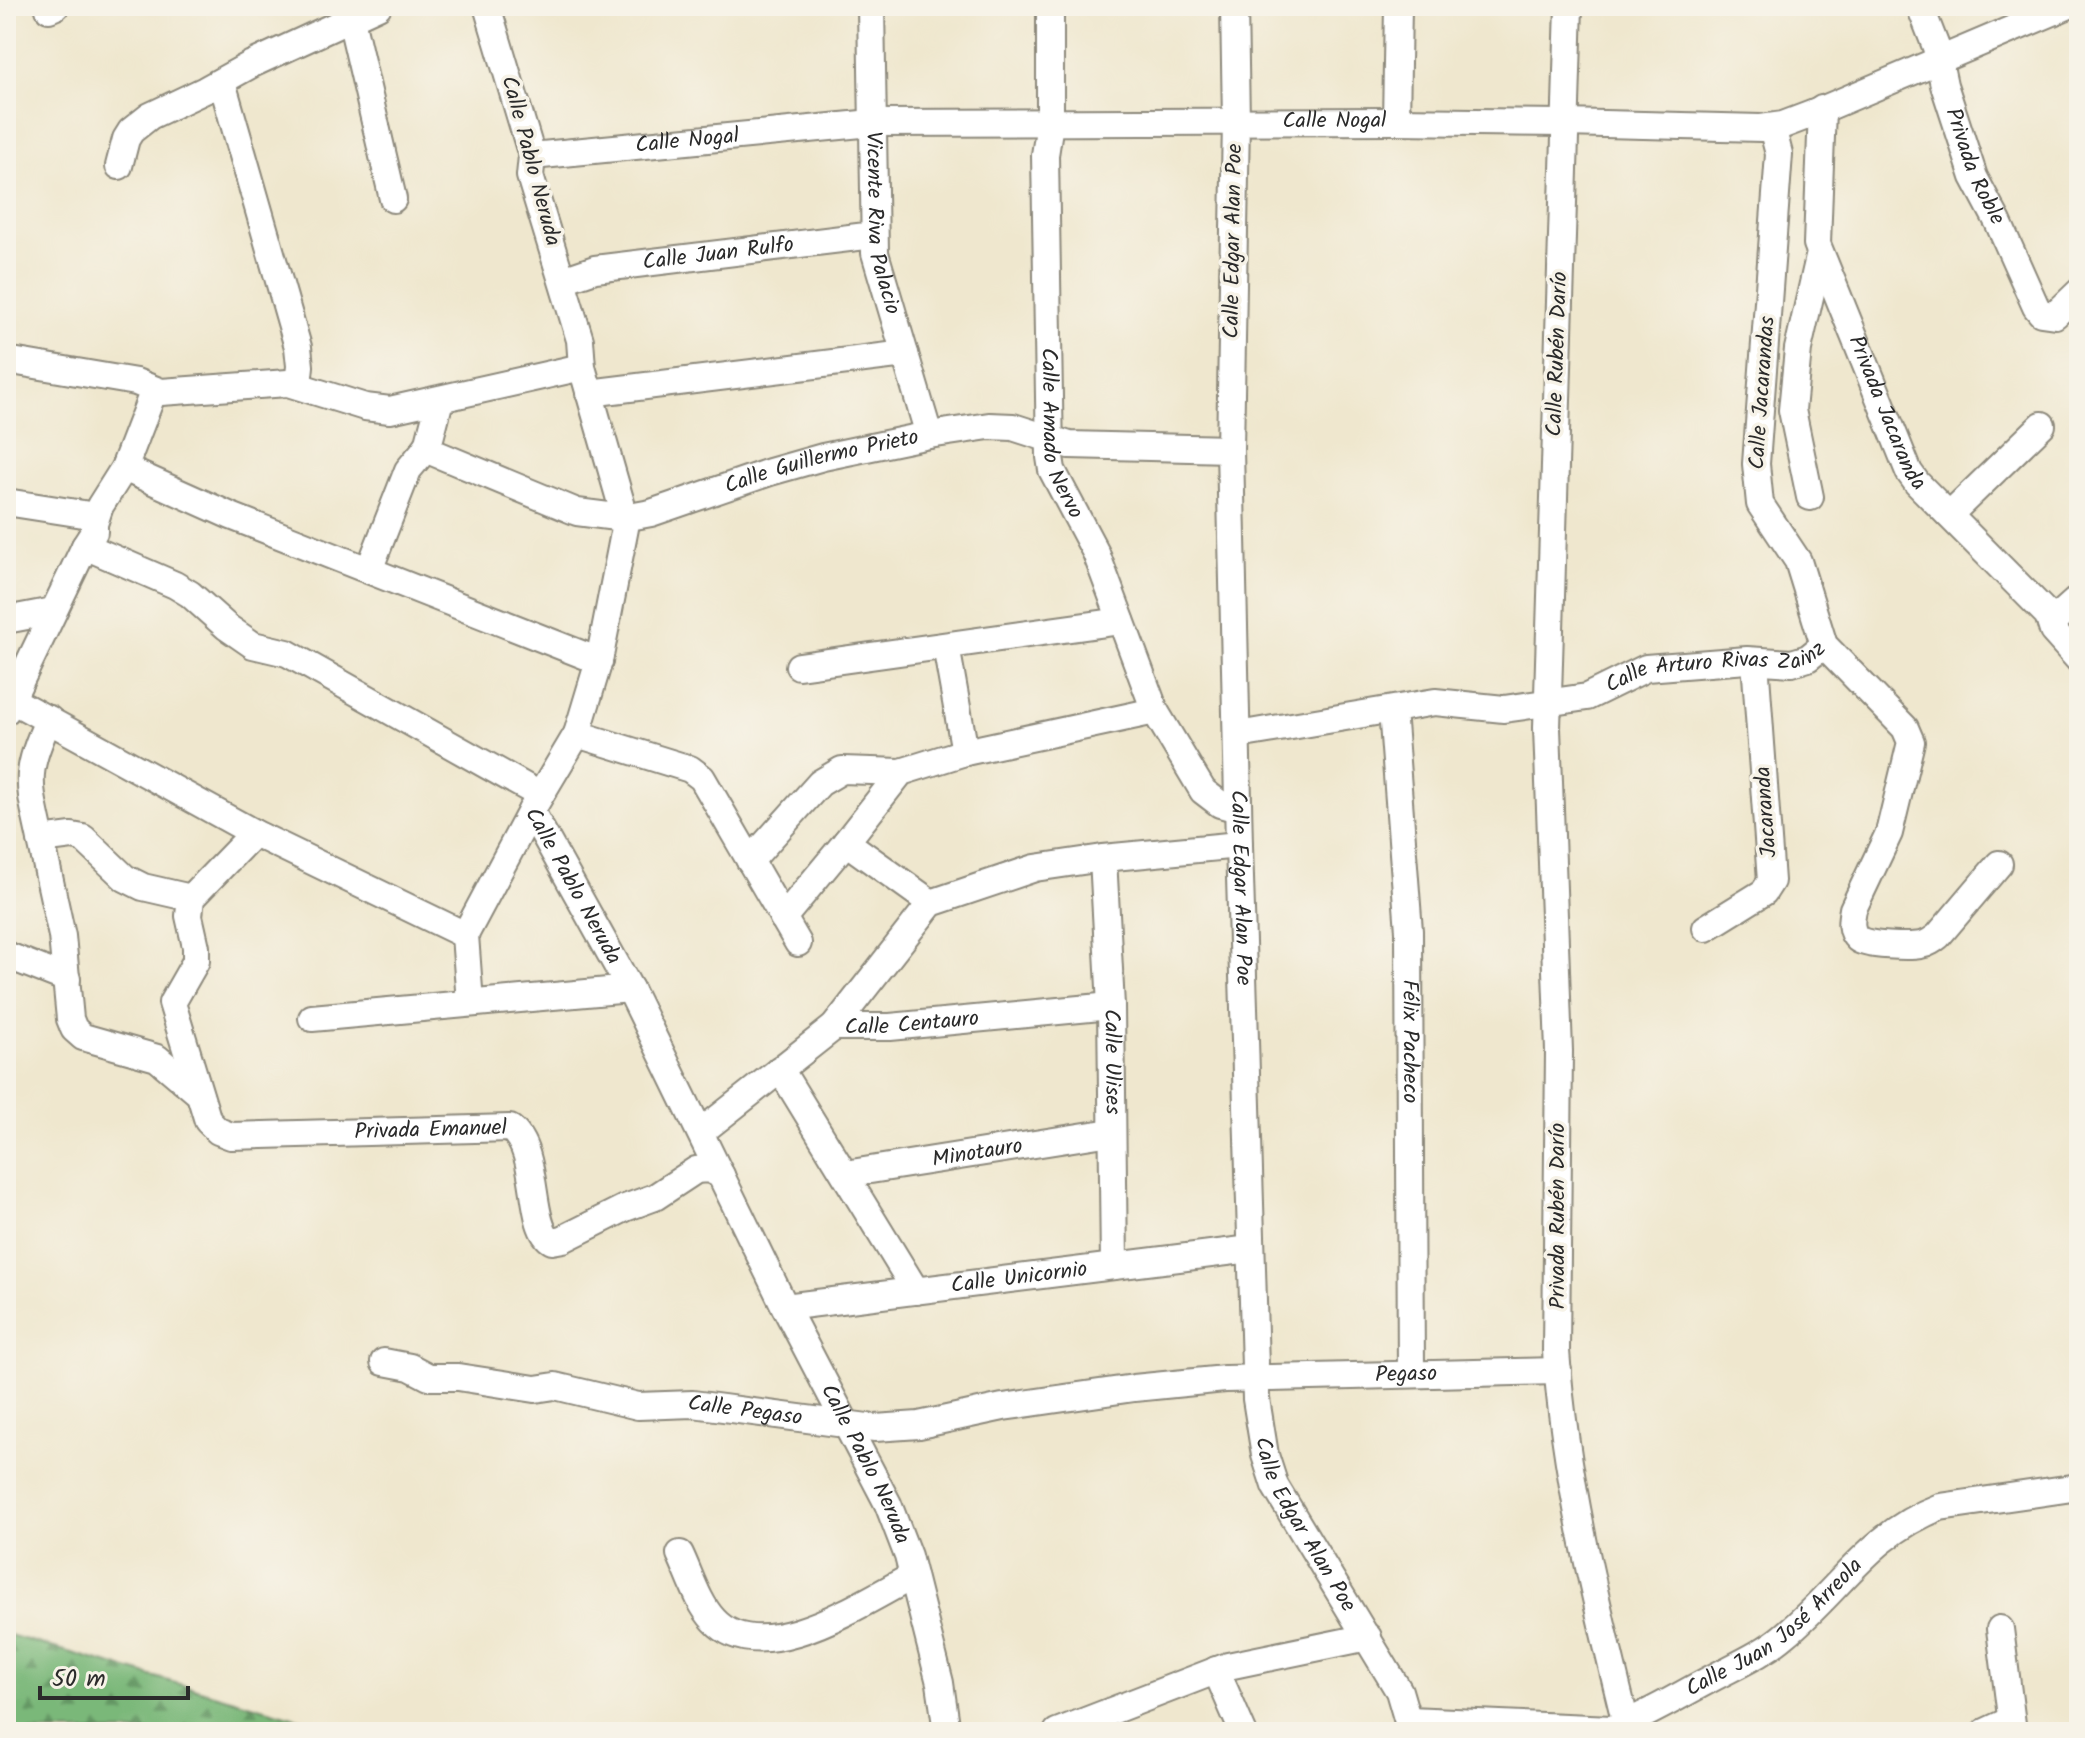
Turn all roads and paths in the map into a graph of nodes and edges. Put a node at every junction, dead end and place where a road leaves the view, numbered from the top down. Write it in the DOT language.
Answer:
graph roads {
  1 [pos="378,6"];
  2 [pos="487,6"];
  3 [pos="871,6"];
  4 [pos="1050,6"];
  5 [pos="1234,6"];
  6 [pos="1398,6"];
  7 [pos="1569,6"];
  8 [pos="1920,6"];
  9 [pos="2067,6"];
  10 [pos="351,19"];
  11 [pos="1939,59"];
  12 [pos="222,82"];
  13 [pos="1822,109"];
  14 [pos="1236,121"];
  15 [pos="1396,121"];
  16 [pos="872,123"];
  17 [pos="1050,123"];
  18 [pos="1565,123"];
  19 [pos="1772,127"];
  20 [pos="532,156"];
  21 [pos="119,166"];
  22 [pos="393,199"];
  23 [pos="874,235"];
  24 [pos="1820,253"];
  25 [pos="563,280"];
  26 [pos="2079,292"];
  27 [pos="905,354"];
  28 [pos="6,360"];
  29 [pos="582,367"];
  30 [pos="298,385"];
  31 [pos="154,390"];
  32 [pos="589,393"];
  33 [pos="440,400"];
  34 [pos="2042,425"];
  35 [pos="929,435"];
  36 [pos="1051,441"];
  37 [pos="425,449"];
  38 [pos="1230,449"];
  39 [pos="124,468"];
  40 [pos="1810,497"];
  41 [pos="6,502"];
  42 [pos="1949,515"];
  43 [pos="96,516"];
  44 [pos="624,518"];
  45 [pos="85,546"];
  46 [pos="369,570"];
  47 [pos="2079,598"];
  48 [pos="53,611"];
  49 [pos="6,620"];
  50 [pos="1121,621"];
  51 [pos="2051,623"];
  52 [pos="1824,645"];
  53 [pos="946,646"];
  54 [pos="2079,660"];
  55 [pos="599,661"];
  56 [pos="1755,661"];
  57 [pos="799,666"];
  58 [pos="1547,702"];
  59 [pos="9,705"];
  60 [pos="1392,710"];
  61 [pos="1155,711"];
  62 [pos="49,719"];
  63 [pos="577,734"];
  64 [pos="1238,735"];
  65 [pos="965,752"];
  66 [pos="901,772"];
  67 [pos="535,803"];
  68 [pos="1238,809"];
  69 [pos="254,833"];
  70 [pos="41,840"];
  71 [pos="846,842"];
  72 [pos="1239,845"];
  73 [pos="1103,858"];
  74 [pos="750,861"];
  75 [pos="1999,864"];
  76 [pos="191,898"];
  77 [pos="931,903"];
  78 [pos="783,918"];
  79 [pos="1706,928"];
  80 [pos="465,935"];
  81 [pos="798,943"];
  82 [pos="6,955"];
  83 [pos="67,979"];
  84 [pos="630,989"];
  85 [pos="470,1003"];
  86 [pos="1111,1006"];
  87 [pos="312,1018"];
  88 [pos="834,1027"];
  89 [pos="780,1069"];
  90 [pos="199,1093"];
  91 [pos="701,1132"];
  92 [pos="1111,1132"];
  93 [pos="845,1174"];
  94 [pos="721,1175"];
  95 [pos="1251,1249"];
  96 [pos="1114,1266"];
  97 [pos="916,1291"];
  98 [pos="785,1307"];
  99 [pos="384,1362"];
  100 [pos="1558,1371"];
  101 [pos="1411,1374"];
  102 [pos="1254,1378"];
  103 [pos="849,1426"];
  104 [pos="2079,1487"];
  105 [pos="680,1554"];
  106 [pos="913,1576"];
  107 [pos="2000,1629"];
  108 [pos="1368,1637"];
  109 [pos="1216,1670"];
  110 [pos="1410,1726"];
  111 [pos="2012,1726"];
  112 [pos="1627,1728"];
  113 [pos="947,1732"];
  114 [pos="1057,1732"];
  115 [pos="1243,1732"];
  116 [pos="1985,1732"];
  1 -- 10 [label="street"];
  2 -- 20 [label="street, Calle Pablo Neruda"];
  3 -- 16 [label="street, Vicente Riva Palacio"];
  4 -- 17 [label="street, Calle Amado Nervo"];
  5 -- 14 [label="street, Calle Edgar Alan Poe"];
  6 -- 15 [label="street"];
  7 -- 18 [label="street, Calle Rubén Darío"];
  8 -- 11 [label="street, Privada Roble"];
  9 -- 11 [label="street, Calle Nogal"];
  10 -- 12 [label="street"];
  10 -- 22 [label="street"];
  11 -- 13 [label="street, Calle Nogal"];
  11 -- 26 [label="street, Privada Roble"];
  12 -- 21 [label="street"];
  12 -- 30 [label="street"];
  13 -- 19 [label="street, Calle Nogal"];
  13 -- 24 [label="street, Privada Jacaranda"];
  14 -- 15 [label="street, Calle Nogal"];
  14 -- 17 [label="street, Calle Nogal"];
  14 -- 38 [label="street, Calle Edgar Alan Poe"];
  15 -- 18 [label="street, Calle Nogal"];
  16 -- 17 [label="street, Calle Nogal"];
  16 -- 20 [label="street, Calle Nogal"];
  16 -- 23 [label="street, Vicente Riva Palacio"];
  17 -- 36 [label="street, Calle Amado Nervo"];
  18 -- 19 [label="street, Calle Nogal"];
  18 -- 58 [label="street, Calle Rubén Darío"];
  19 -- 52 [label="street, Calle Jacarandas"];
  20 -- 25 [label="street, Calle Pablo Neruda"];
  23 -- 25 [label="street, Calle Juan Rulfo"];
  23 -- 27 [label="street, Vicente Riva Palacio"];
  24 -- 40 [label="street"];
  24 -- 42 [label="street, Privada Jacaranda"];
  25 -- 29 [label="street, Calle Pablo Neruda"];
  27 -- 32 [label="street"];
  27 -- 35 [label="street, Vicente Riva Palacio"];
  28 -- 31 [label="street"];
  29 -- 32 [label="street, Calle Pablo Neruda"];
  29 -- 33 [label="street"];
  30 -- 31 [label="street"];
  30 -- 33 [label="street"];
  31 -- 39 [label="street"];
  32 -- 44 [label="street, Calle Pablo Neruda"];
  33 -- 37 [label="street"];
  34 -- 42 [label="street"];
  35 -- 36 [label="street, Calle Guillermo Prieto"];
  35 -- 44 [label="street, Calle Guillermo Prieto"];
  36 -- 38 [label="street, Calle Guillermo Prieto"];
  36 -- 50 [label="street, Calle Amado Nervo"];
  37 -- 44 [label="street, Calle Guillermo Prieto"];
  37 -- 46 [label="street"];
  38 -- 64 [label="street, Calle Edgar Alan Poe"];
  39 -- 43 [label="street"];
  39 -- 46 [label="street"];
  41 -- 43 [label="street"];
  42 -- 51 [label="street, Privada Jacaranda"];
  43 -- 45 [label="street"];
  44 -- 55 [label="street, Calle Pablo Neruda"];
  45 -- 48 [label="street"];
  45 -- 67 [label="street"];
  46 -- 55 [label="street"];
  47 -- 51 [label="street"];
  48 -- 49 [label="street"];
  48 -- 59 [label="street"];
  50 -- 53 [label="street"];
  50 -- 61 [label="street, Calle Amado Nervo"];
  51 -- 54 [label="street, Privada Jacaranda"];
  52 -- 56 [label="street, Calle Arturo Rivas Zainz"];
  52 -- 75 [label="street, Calle Arturo Rivas Zainz"];
  53 -- 57 [label="street"];
  53 -- 65 [label="street"];
  55 -- 63 [label="street, Calle Pablo Neruda"];
  56 -- 58 [label="street, Calle Arturo Rivas Zainz"];
  56 -- 79 [label="street, Jacaranda"];
  58 -- 60 [label="street, Calle Arturo Rivas Zainz"];
  58 -- 100 [label="street, Privada Rubén Darío"];
  59 -- 62 [label="street"];
  60 -- 64 [label="street, Calle Arturo Rivas Zainz"];
  60 -- 101 [label="street, Félix Pacheco"];
  61 -- 65 [label="street"];
  61 -- 68 [label="street, Calle Amado Nervo"];
  62 -- 69 [label="street"];
  62 -- 70 [label="street"];
  63 -- 67 [label="street, Calle Pablo Neruda"];
  63 -- 74 [label="street"];
  64 -- 68 [label="street, Calle Edgar Alan Poe"];
  65 -- 66 [label="street"];
  66 -- 71 [label="street"];
  66 -- 74 [label="street"];
  67 -- 80 [label="street"];
  67 -- 84 [label="street, Calle Pablo Neruda"];
  68 -- 72 [label="street, Calle Edgar Alan Poe"];
  69 -- 76 [label="street"];
  69 -- 80 [label="street"];
  70 -- 76 [label="street"];
  70 -- 83 [label="street"];
  71 -- 77 [label="street"];
  71 -- 78 [label="street"];
  72 -- 73 [label="street"];
  72 -- 95 [label="street, Calle Edgar Alan Poe"];
  73 -- 77 [label="street"];
  73 -- 86 [label="street, Calle Ulises"];
  74 -- 78 [label="street"];
  76 -- 90 [label="street, Privada Emanuel"];
  77 -- 88 [label="street"];
  78 -- 81 [label="street"];
  80 -- 85 [label="street"];
  82 -- 83 [label="street"];
  83 -- 90 [label="street"];
  84 -- 85 [label="street"];
  84 -- 91 [label="street, Calle Pablo Neruda"];
  85 -- 87 [label="street"];
  86 -- 88 [label="street, Calle Centauro"];
  86 -- 92 [label="street, Calle Ulises"];
  88 -- 89 [label="street, Calle Centauro"];
  89 -- 91 [label="street, Calle Centauro"];
  89 -- 93 [label="street"];
  90 -- 94 [label="street, Privada Emanuel"];
  91 -- 94 [label="street, Calle Pablo Neruda"];
  92 -- 93 [label="street, Minotauro"];
  92 -- 96 [label="street, Calle Ulises"];
  93 -- 97 [label="street"];
  94 -- 98 [label="street, Calle Pablo Neruda"];
  95 -- 96 [label="street, Calle Unicornio"];
  95 -- 102 [label="street, Calle Edgar Alan Poe"];
  96 -- 97 [label="street, Calle Unicornio"];
  97 -- 98 [label="street, Calle Unicornio"];
  98 -- 103 [label="street, Calle Pablo Neruda"];
  99 -- 103 [label="street, Calle Pegaso"];
  100 -- 101 [label="street, Pegaso"];
  100 -- 112 [label="street, Privada Rubén Darío"];
  101 -- 102 [label="street, Pegaso"];
  102 -- 103 [label="street, Calle Pegaso"];
  102 -- 108 [label="street, Calle Edgar Alan Poe"];
  103 -- 106 [label="street, Calle Pablo Neruda"];
  104 -- 112 [label="street, Calle Juan José Arreola"];
  105 -- 106 [label="street"];
  106 -- 113 [label="street, Calle Pablo Neruda"];
  107 -- 111 [label="street"];
  108 -- 109 [label="street"];
  108 -- 110 [label="street, Calle Edgar Alan Poe"];
  109 -- 114 [label="street"];
  109 -- 115 [label="street"];
  110 -- 112 [label="street, Calle Juan José Arreola"];
  111 -- 116 [label="street"];
}
